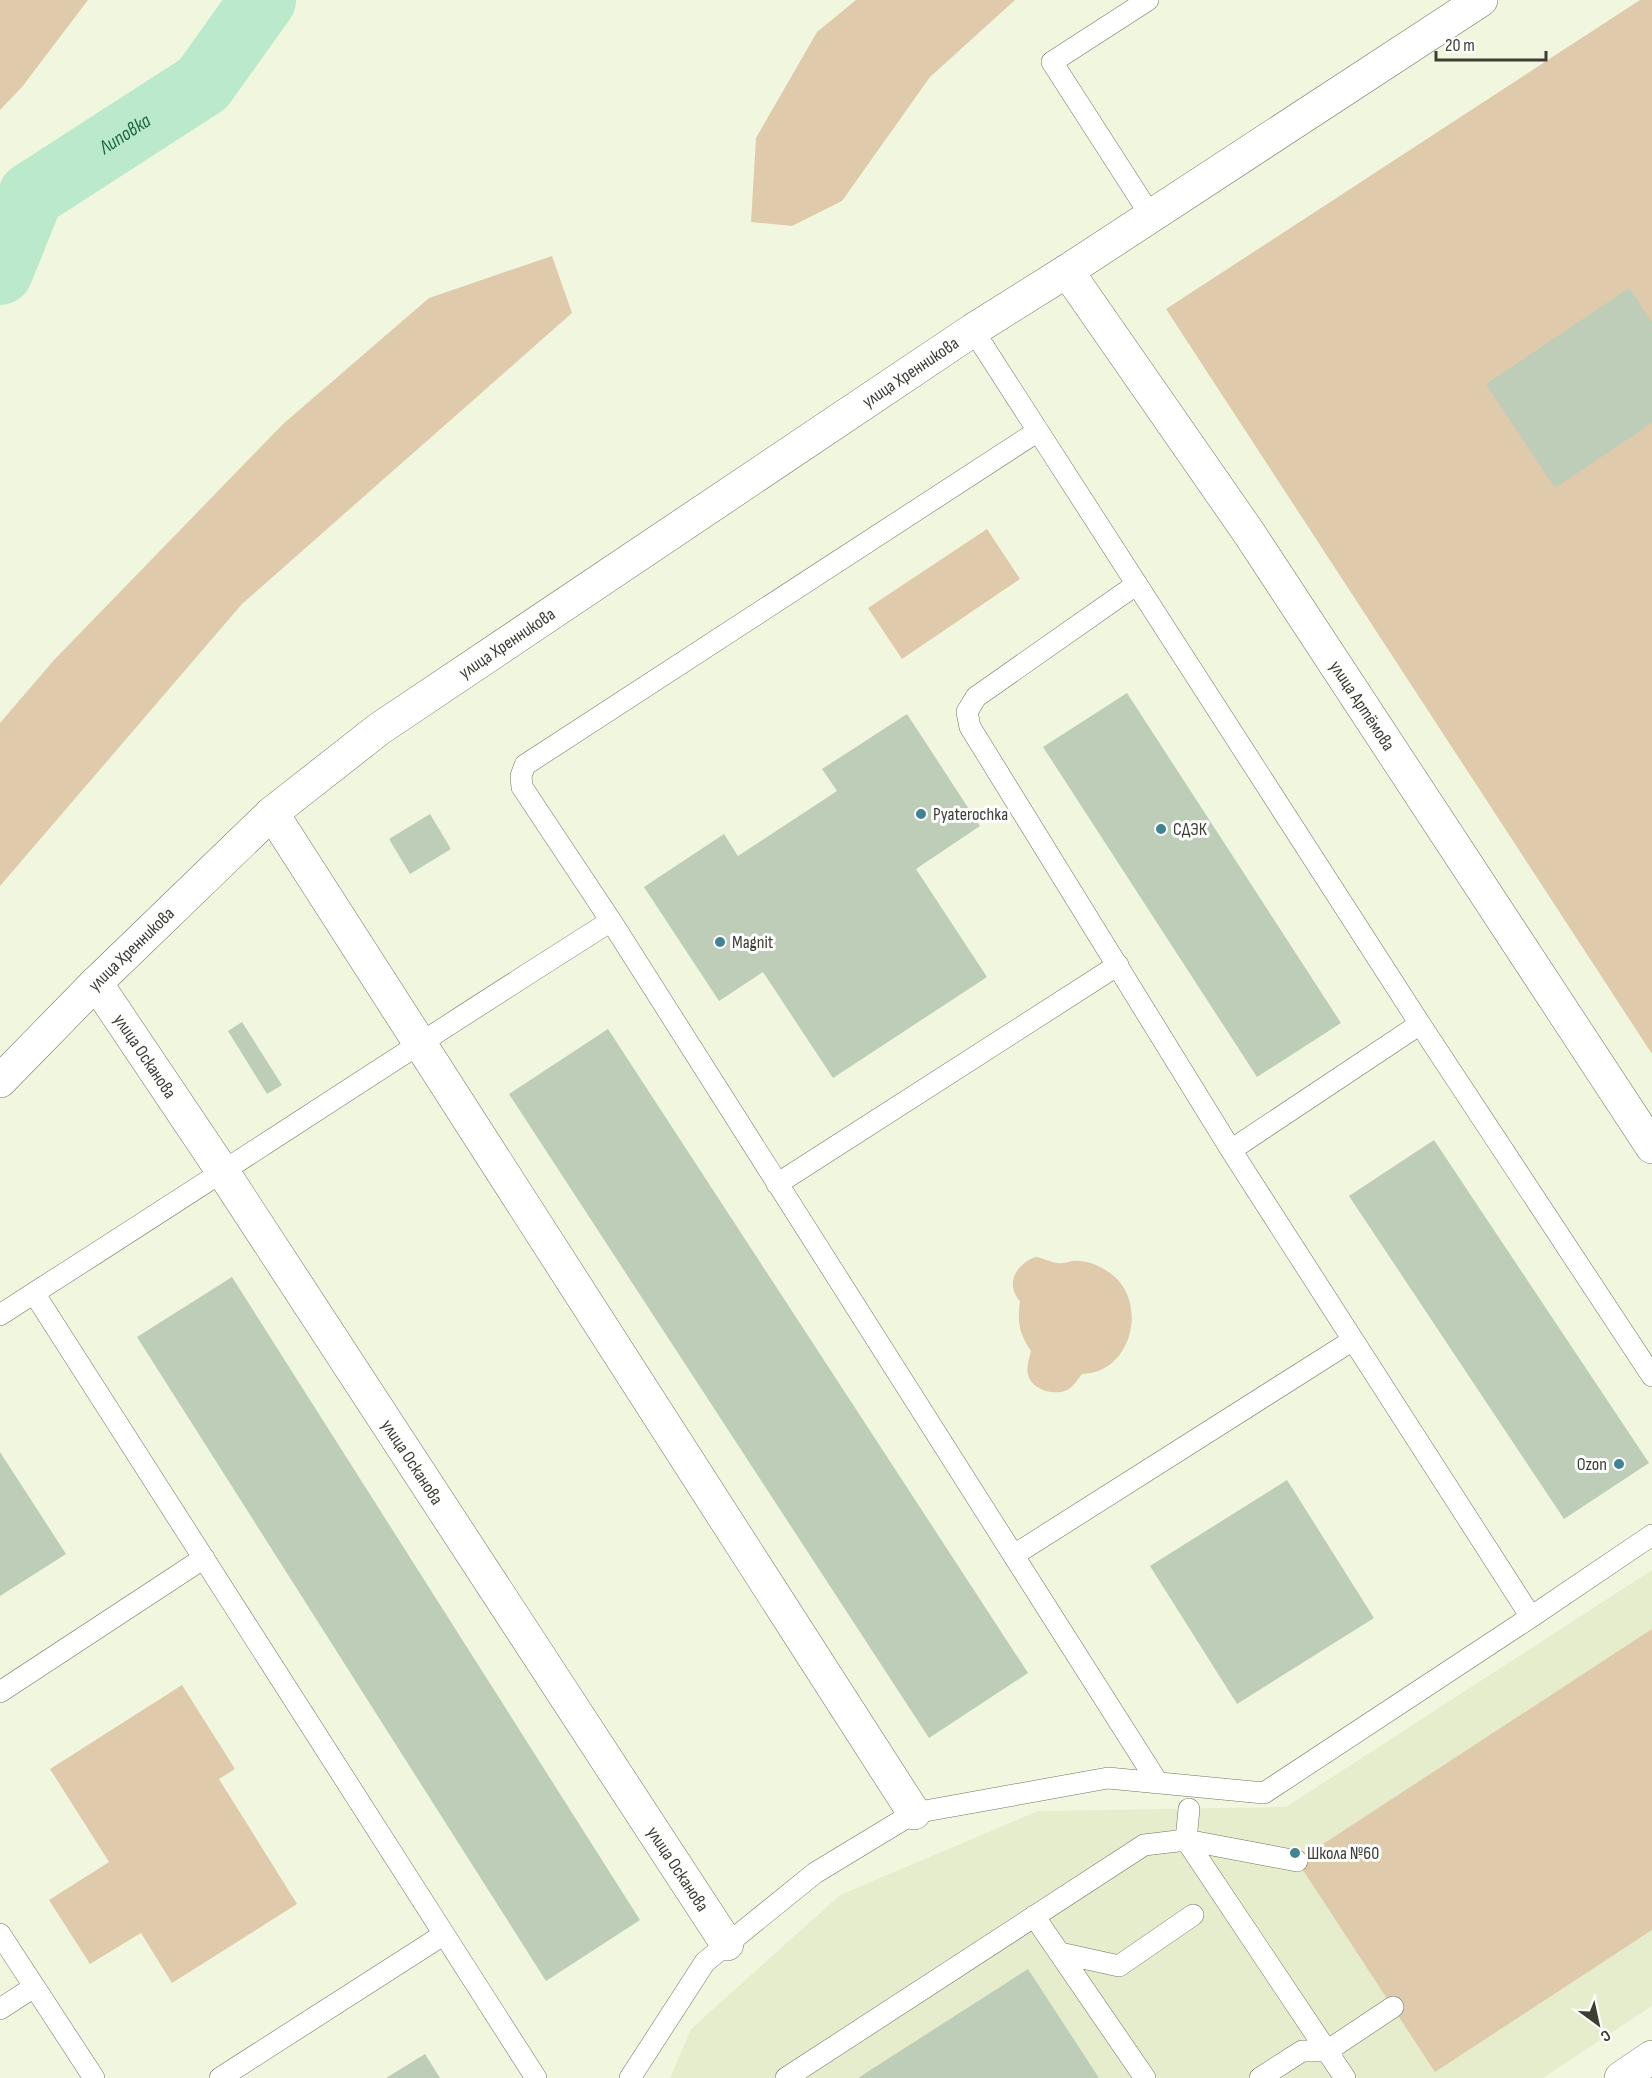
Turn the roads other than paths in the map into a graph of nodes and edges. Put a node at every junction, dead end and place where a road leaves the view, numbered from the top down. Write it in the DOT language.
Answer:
graph roads {
  1 [pos="1148,0"];
  2 [pos="1481,0"];
  3 [pos="1151,216"];
  4 [pos="1067,271"];
  5 [pos="973,330"];
  6 [pos="1038,430"];
  7 [pos="1137,584"];
  8 [pos="272,813"];
  9 [pos="611,921"];
  10 [pos="1118,965"];
  11 [pos="96,983"];
  12 [pos="1420,1024"];
  13 [pos="418,1043"];
  14 [pos="0,1082"];
  15 [pos="1652,1147"];
  16 [pos="1231,1150"];
  17 [pos="223,1172"];
  18 [pos="777,1184"];
  19 [pos="34,1293"];
  20 [pos="0,1315"];
  21 [pos="1353,1340"];
  22 [pos="1652,1376"];
  23 [pos="1652,1535"];
  24 [pos="1014,1555"];
  25 [pos="204,1558"];
  26 [pos="1531,1617"];
  27 [pos="0,1692"];
  28 [pos="1158,1783"];
  29 [pos="1189,1809"];
  30 [pos="914,1813"];
  31 [pos="1186,1840"];
  32 [pos="1298,1861"];
  33 [pos="1035,1916"];
  34 [pos="1193,1916"];
  35 [pos="0,1934"];
  36 [pos="443,1935"];
  37 [pos="727,1944"];
  38 [pos="1060,1953"];
  39 [pos="34,1987"];
  40 [pos="1393,2007"];
  41 [pos="0,2009"];
  42 [pos="1327,2051"];
  43 [pos="1652,2057"];
  44 [pos="94,2078"];
  45 [pos="220,2078"];
  46 [pos="536,2078"];
  47 [pos="630,2078"];
  48 [pos="786,2078"];
  49 [pos="1145,2078"];
  50 [pos="1260,2078"];
  51 [pos="1345,2078"];
  52 [pos="1621,2078"];
  1 -- 3 [label="lane"];
  2 -- 3 [label="street, улица Хренникова"];
  3 -- 4 [label="street, улица Хренникова"];
  4 -- 5 [label="street, улица Хренникова"];
  4 -- 15 [label="street, улица Артёмова"];
  5 -- 6 [label="lane"];
  5 -- 8 [label="street, улица Хренникова"];
  6 -- 7 [label="lane"];
  6 -- 9 [label="lane"];
  7 -- 10 [label="lane"];
  7 -- 12 [label="lane"];
  8 -- 11 [label="street, улица Хренникова"];
  8 -- 13 [label="street"];
  9 -- 13 [label="lane"];
  9 -- 18 [label="lane"];
  10 -- 16 [label="lane"];
  10 -- 18 [label="lane"];
  11 -- 14 [label="street, улица Хренникова"];
  11 -- 17 [label="street, улица Осканова"];
  12 -- 16 [label="lane"];
  12 -- 22 [label="lane"];
  13 -- 17 [label="lane"];
  13 -- 30 [label="street"];
  16 -- 21 [label="lane"];
  17 -- 19 [label="lane"];
  17 -- 37 [label="street, улица Осканова"];
  18 -- 24 [label="lane"];
  19 -- 20 [label="lane"];
  19 -- 25 [label="lane"];
  21 -- 24 [label="lane"];
  21 -- 26 [label="lane"];
  23 -- 26 [label="lane"];
  24 -- 28 [label="lane"];
  25 -- 27 [label="lane"];
  25 -- 36 [label="lane"];
  26 -- 28 [label="lane"];
  28 -- 30 [label="lane"];
  29 -- 31 [label="lane"];
  30 -- 37 [label="lane"];
  31 -- 32 [label="lane"];
  31 -- 33 [label="lane"];
  31 -- 42 [label="lane"];
  33 -- 38 [label="lane"];
  33 -- 48 [label="lane"];
  34 -- 38 [label="lane"];
  35 -- 39 [label="lane"];
  36 -- 45 [label="lane"];
  36 -- 46 [label="lane"];
  37 -- 47 [label="lane"];
  38 -- 49 [label="lane"];
  39 -- 41 [label="lane"];
  39 -- 44 [label="lane"];
  40 -- 42 [label="lane"];
  42 -- 50 [label="lane"];
  42 -- 51 [label="lane"];
  43 -- 52 [label="street"];
}
